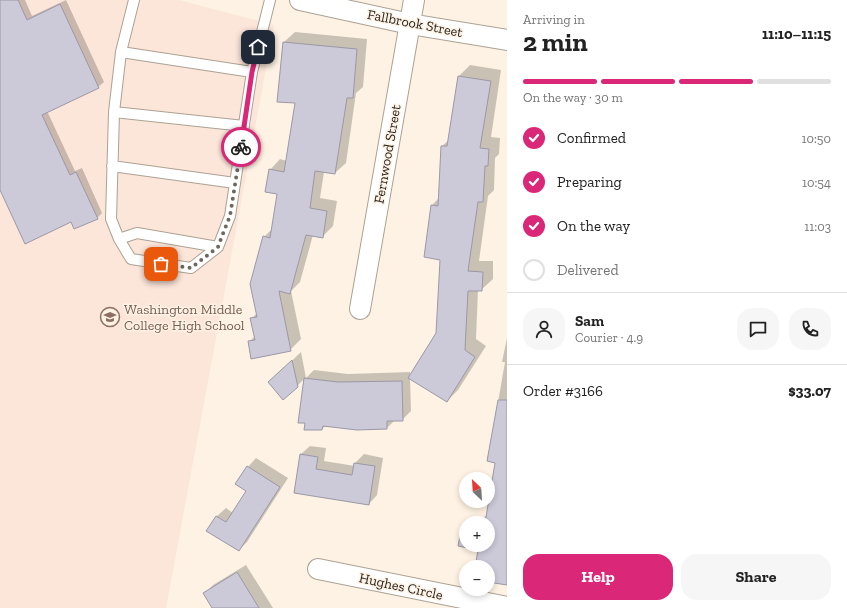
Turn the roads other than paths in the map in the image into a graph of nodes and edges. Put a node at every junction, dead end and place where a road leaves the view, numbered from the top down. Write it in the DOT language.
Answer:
graph roads {
  1 [pos="134,0"];
  2 [pos="270,0"];
  3 [pos="300,0"];
  4 [pos="414,0"];
  5 [pos="410,24"];
  6 [pos="507,40"];
  7 [pos="121,52"];
  8 [pos="252,72"];
  9 [pos="114,112"];
  10 [pos="244,126"];
  11 [pos="112,166"];
  12 [pos="235,183"];
  13 [pos="118,239"];
  14 [pos="218,247"];
  15 [pos="360,309"];
  16 [pos="318,569"];
  17 [pos="507,607"];
  1 -- 7 [label="lane"];
  2 -- 8 [label="lane"];
  3 -- 5 [label="street, Fallbrook Street"];
  4 -- 5 [label="street, Fernwood Street"];
  5 -- 6 [label="street, Fallbrook Street"];
  5 -- 15 [label="street, Fernwood Street"];
  7 -- 8 [label="lane"];
  7 -- 9 [label="lane"];
  8 -- 10 [label="lane"];
  9 -- 10 [label="lane"];
  9 -- 11 [label="lane"];
  10 -- 12 [label="lane"];
  11 -- 12 [label="lane"];
  11 -- 13 [label="lane"];
  12 -- 14 [label="lane"];
  13 -- 14 [label="lane"];
  13 -- 14 [label="lane"];
  16 -- 17 [label="street, Hughes Circle"];
}
